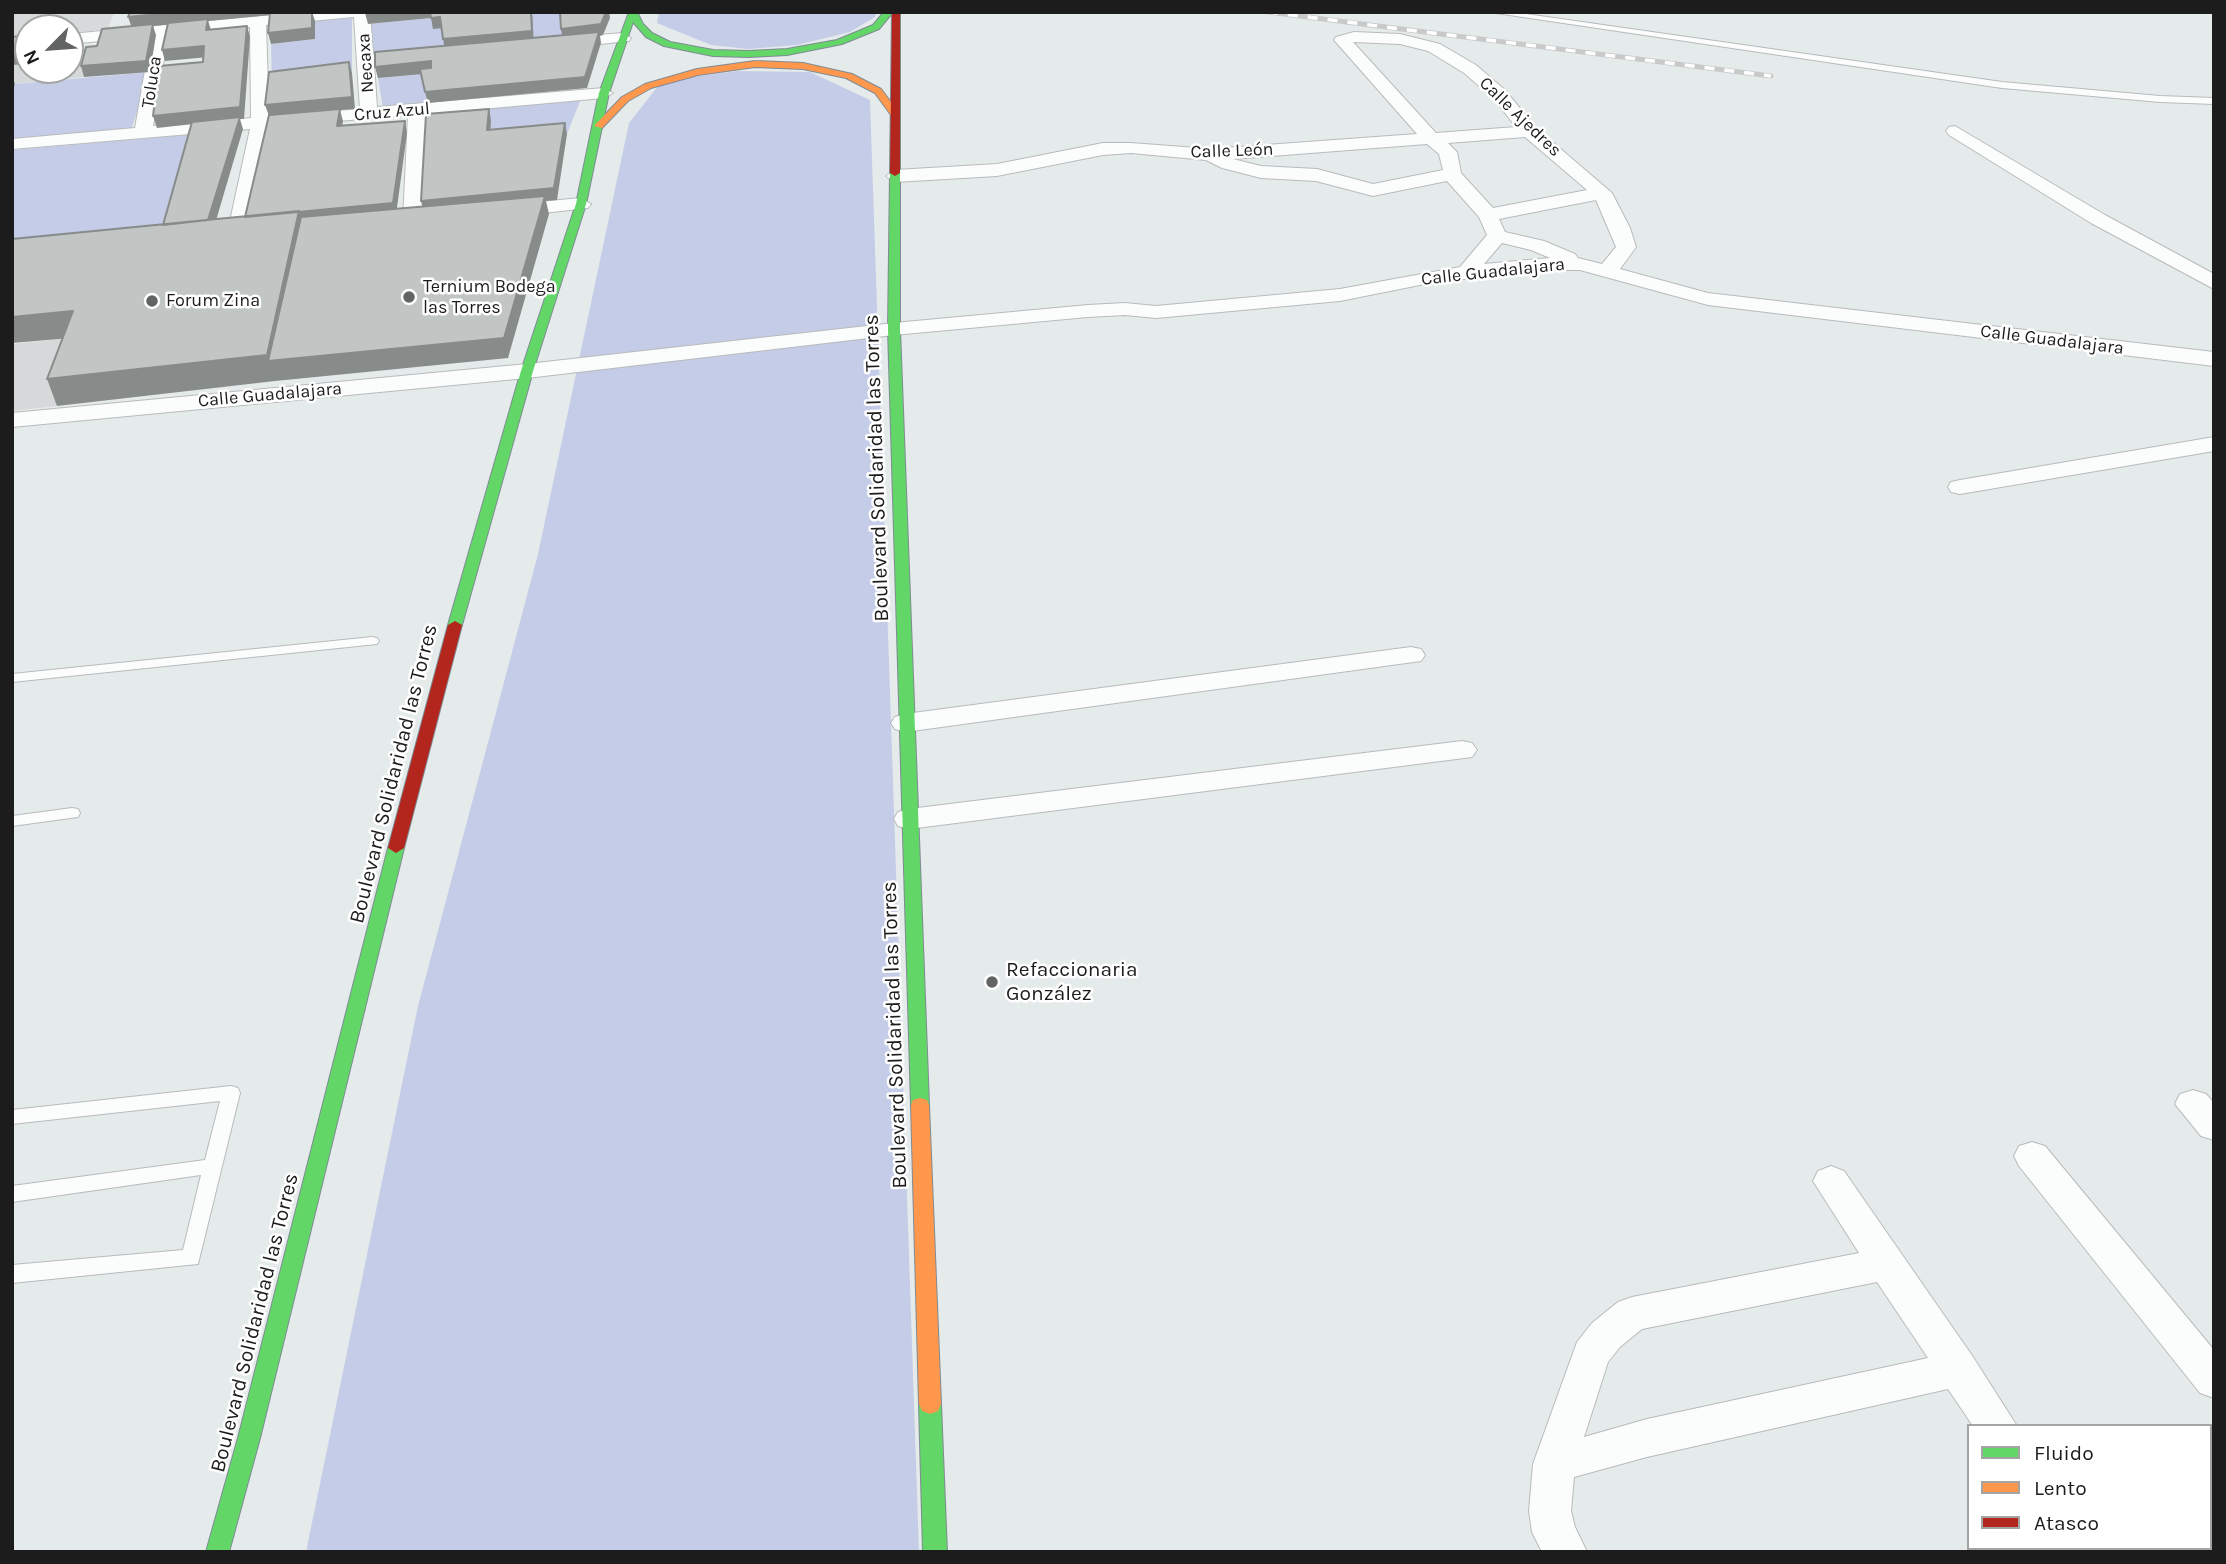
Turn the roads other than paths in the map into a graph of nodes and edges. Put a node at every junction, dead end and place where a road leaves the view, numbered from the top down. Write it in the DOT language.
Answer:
graph roads {
  1 [pos="126,12"];
  2 [pos="889,12"];
  3 [pos="896,12"];
  4 [pos="1493,12"];
  5 [pos="351,13"];
  6 [pos="633,13"];
  7 [pos="258,22"];
  8 [pos="160,31"];
  9 [pos="120,34"];
  10 [pos="84,38"];
  11 [pos="622,38"];
  12 [pos="541,45"];
  13 [pos="433,54"];
  14 [pos="365,60"];
  15 [pos="604,93"];
  16 [pos="2214,101"];
  17 [pos="417,109"];
  18 [pos="894,113"];
  19 [pos="369,114"];
  20 [pos="260,122"];
  21 [pos="599,126"];
  22 [pos="1529,131"];
  23 [pos="1955,131"];
  24 [pos="144,133"];
  25 [pos="1431,138"];
  26 [pos="12,144"];
  27 [pos="1210,155"];
  28 [pos="1451,174"];
  29 [pos="895,176"];
  30 [pos="1602,193"];
  31 [pos="581,204"];
  32 [pos="490,213"];
  33 [pos="1488,215"];
  34 [pos="439,218"];
  35 [pos="1497,236"];
  36 [pos="211,238"];
  37 [pos="1581,264"];
  38 [pos="1608,270"];
  39 [pos="1467,272"];
  40 [pos="2208,276"];
  41 [pos="894,329"];
  42 [pos="2214,359"];
  43 [pos="527,370"];
  44 [pos="12,420"];
  45 [pos="2214,444"];
  46 [pos="1959,487"];
  47 [pos="372,641"];
  48 [pos="1411,655"];
  49 [pos="12,678"];
  50 [pos="905,723"];
  51 [pos="1462,750"];
  52 [pos="72,813"];
  53 [pos="909,819"];
  54 [pos="12,821"];
  55 [pos="12,1117"];
  56 [pos="2032,1156"];
  57 [pos="214,1166"];
  58 [pos="1831,1181"];
  59 [pos="12,1194"];
  60 [pos="1886,1264"];
  61 [pos="12,1274"];
  62 [pos="1959,1369"];
  63 [pos="2214,1380"];
  64 [pos="1995,1424"];
  65 [pos="1553,1464"];
  66 [pos="217,1552"];
  67 [pos="934,1552"];
  68 [pos="1565,1552"];
  1 -- 9 [label="street"];
  2 -- 6 [label="main road"];
  3 -- 18 [label="main road, Boulevard Solidaridad las Torres"];
  4 -- 16 [label="lane"];
  5 -- 7 [label="street"];
  5 -- 14 [label="street, Necaxa"];
  6 -- 11 [label="main road, Boulevard Solidaridad las Torres"];
  7 -- 8 [label="street"];
  7 -- 20 [label="street"];
  8 -- 9 [label="street"];
  8 -- 24 [label="street, Toluca"];
  9 -- 10 [label="street"];
  11 -- 12 [label="street"];
  11 -- 15 [label="main road, Boulevard Solidaridad las Torres"];
  13 -- 14 [label="street"];
  14 -- 19 [label="street, Necaxa"];
  15 -- 17 [label="street, Cruz Azul"];
  15 -- 21 [label="main road, Boulevard Solidaridad las Torres"];
  17 -- 19 [label="street, Cruz Azul"];
  17 -- 34 [label="street"];
  18 -- 21 [label="main road"];
  18 -- 29 [label="main road, Boulevard Solidaridad las Torres"];
  19 -- 20 [label="street, Cruz Azul"];
  20 -- 24 [label="street, Cruz Azul"];
  20 -- 36 [label="street"];
  21 -- 31 [label="main road, Boulevard Solidaridad las Torres"];
  22 -- 25 [label="street, Calle León"];
  22 -- 25 [label="street, Calle Ajedres"];
  22 -- 30 [label="street, Calle Ajedres"];
  23 -- 40 [label="street"];
  24 -- 26 [label="street, Cruz Azul"];
  25 -- 27 [label="street, Calle León"];
  25 -- 28 [label="street"];
  27 -- 28 [label="street"];
  27 -- 29 [label="street, Calle León"];
  28 -- 33 [label="street"];
  29 -- 41 [label="main road, Boulevard Solidaridad las Torres"];
  30 -- 33 [label="street"];
  30 -- 38 [label="street"];
  31 -- 32 [label="street"];
  31 -- 43 [label="main road, Boulevard Solidaridad las Torres"];
  33 -- 35 [label="street"];
  35 -- 37 [label="street"];
  35 -- 39 [label="street"];
  37 -- 38 [label="street, Calle Guadalajara"];
  37 -- 39 [label="street, Calle Guadalajara"];
  38 -- 42 [label="street, Calle Guadalajara"];
  39 -- 41 [label="street, Calle Guadalajara"];
  41 -- 43 [label="street, Calle Guadalajara"];
  41 -- 50 [label="main road, Boulevard Solidaridad las Torres"];
  43 -- 44 [label="street, Calle Guadalajara"];
  43 -- 66 [label="main road, Boulevard Solidaridad las Torres"];
  45 -- 46 [label="street"];
  47 -- 49 [label="lane"];
  48 -- 50 [label="street"];
  50 -- 53 [label="main road, Boulevard Solidaridad las Torres"];
  51 -- 53 [label="street"];
  52 -- 54 [label="lane"];
  53 -- 67 [label="main road, Boulevard Solidaridad las Torres"];
  55 -- 57 [label="lane"];
  56 -- 63 [label="street"];
  57 -- 59 [label="lane"];
  57 -- 61 [label="lane"];
  58 -- 60 [label="street"];
  60 -- 62 [label="street"];
  60 -- 65 [label="street"];
  62 -- 64 [label="street"];
  62 -- 65 [label="street"];
  65 -- 68 [label="street"];
}
